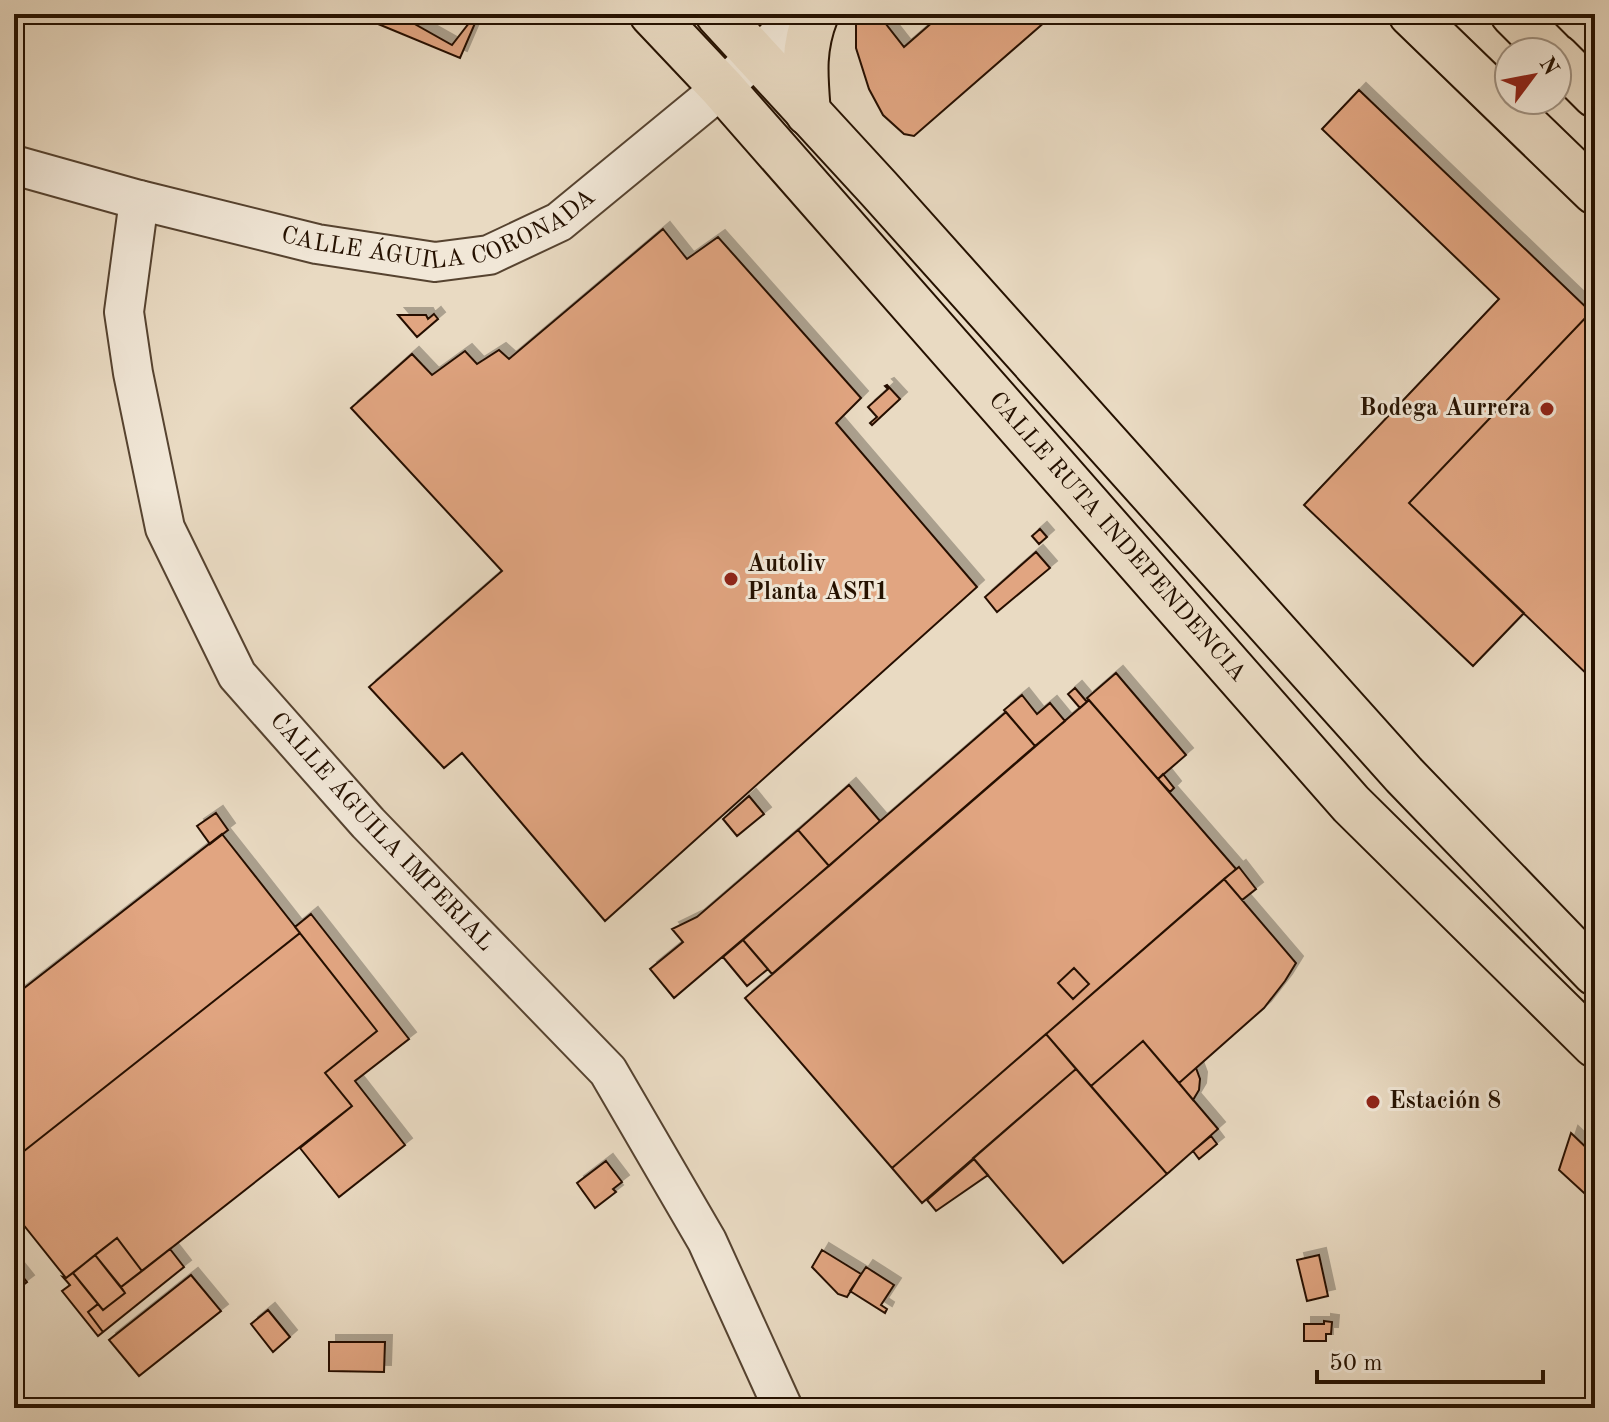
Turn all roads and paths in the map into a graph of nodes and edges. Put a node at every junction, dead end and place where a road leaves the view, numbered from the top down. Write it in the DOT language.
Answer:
graph roads {
  1 [pos="652,14"];
  2 [pos="718,14"];
  3 [pos="802,14"];
  4 [pos="816,14"];
  5 [pos="1411,14"];
  6 [pos="1513,14"];
  7 [pos="1535,36"];
  8 [pos="758,56"];
  9 [pos="1573,73"];
  10 [pos="722,88"];
  11 [pos="1595,95"];
  12 [pos="808,113"];
  13 [pos="14,165"];
  14 [pos="1595,192"];
  15 [pos="139,200"];
  16 [pos="1595,973"];
  17 [pos="1595,1045"];
  18 [pos="783,1408"];
  1 -- 10 [label="main road, CALLE RUTA INDEPENDENCIA"];
  2 -- 8 [label="main road"];
  3 -- 8 [label="street, CALLE ÁGUILA CORONADA"];
  4 -- 12 [label="main road"];
  5 -- 14 [label="main road"];
  6 -- 7 [label="main road"];
  8 -- 10 [label="street, CALLE ÁGUILA CORONADA"];
  8 -- 12 [label="main road"];
  9 -- 11 [label="main road"];
  10 -- 15 [label="street, CALLE ÁGUILA CORONADA"];
  10 -- 17 [label="main road, CALLE RUTA INDEPENDENCIA"];
  12 -- 16 [label="main road"];
  13 -- 15 [label="street, CALLE ÁGUILA CORONADA"];
  15 -- 18 [label="street, CALLE ÁGUILA IMPERIAL"];
}
